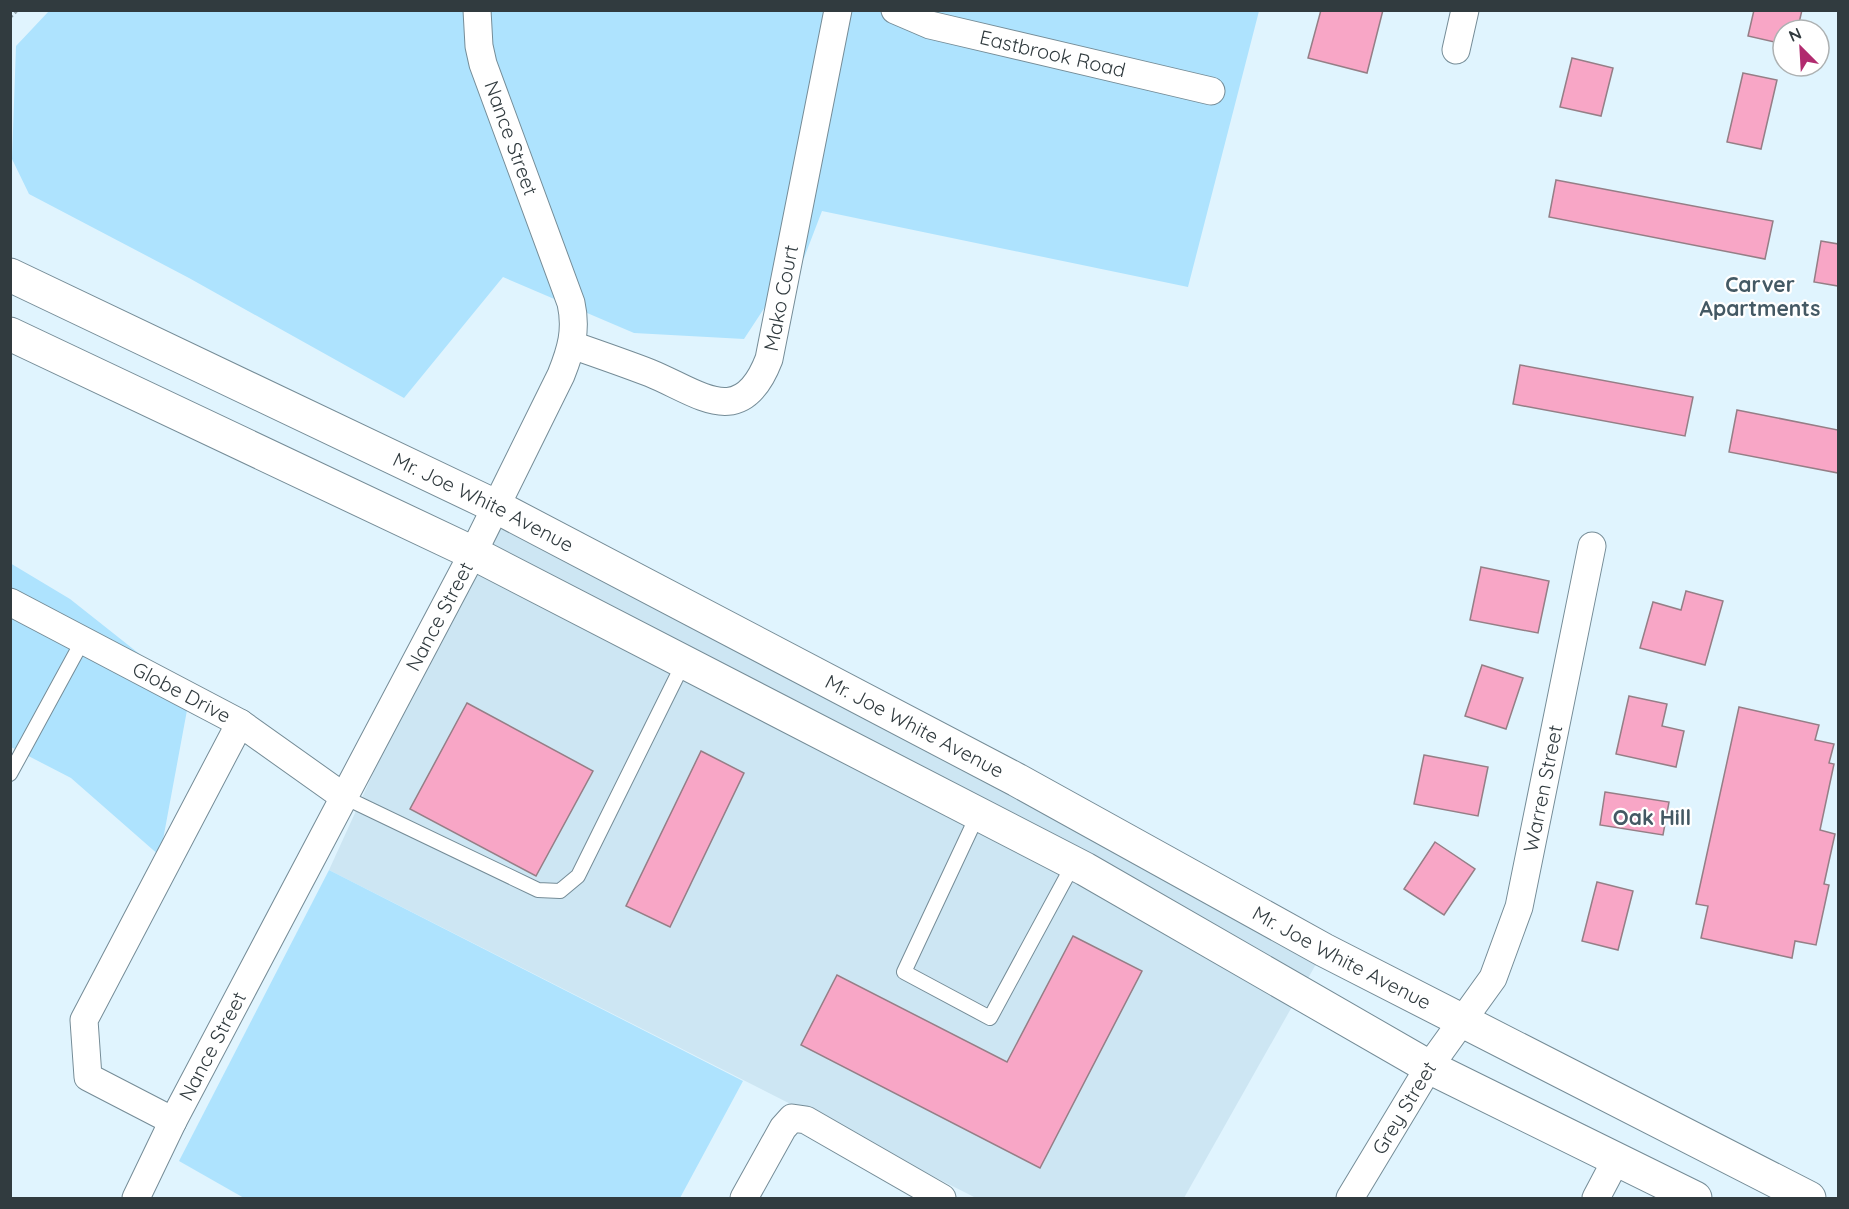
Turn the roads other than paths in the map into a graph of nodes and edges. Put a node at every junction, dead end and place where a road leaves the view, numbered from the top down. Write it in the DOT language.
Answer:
graph roads {
  1 [pos="477,10"];
  2 [pos="838,10"];
  3 [pos="895,10"];
  4 [pos="1465,10"];
  5 [pos="1456,50"];
  6 [pos="1211,91"];
  7 [pos="10,275"];
  8 [pos="10,334"];
  9 [pos="572,345"];
  10 [pos="495,506"];
  11 [pos="1592,546"];
  12 [pos="473,553"];
  13 [pos="10,602"];
  14 [pos="83,640"];
  15 [pos="684,662"];
  16 [pos="240,723"];
  17 [pos="10,774"];
  18 [pos="344,797"];
  19 [pos="978,814"];
  20 [pos="1074,863"];
  21 [pos="1462,1021"];
  22 [pos="1429,1067"];
  23 [pos="173,1121"];
  24 [pos="1616,1160"];
  25 [pos="136,1198"];
  26 [pos="744,1198"];
  27 [pos="942,1198"];
  28 [pos="1350,1198"];
  29 [pos="1596,1198"];
  30 [pos="1695,1198"];
  31 [pos="1809,1198"];
  1 -- 9 [label="street, Nance Street"];
  2 -- 9 [label="street, Mako Court"];
  3 -- 6 [label="street, Eastbrook Road"];
  4 -- 5 [label="street"];
  7 -- 10 [label="main road, Mr. Joe White Avenue"];
  8 -- 12 [label="main road"];
  9 -- 10 [label="street, Nance Street"];
  10 -- 12 [label="street, Nance Street"];
  10 -- 21 [label="main road, Mr. Joe White Avenue"];
  11 -- 21 [label="street, Warren Street"];
  12 -- 15 [label="main road"];
  12 -- 18 [label="street, Nance Street"];
  13 -- 14 [label="street, Globe Drive"];
  14 -- 16 [label="street, Globe Drive"];
  14 -- 17 [label="lane"];
  15 -- 18 [label="lane"];
  15 -- 19 [label="main road"];
  16 -- 18 [label="street, Globe Drive"];
  16 -- 23 [label="street"];
  18 -- 23 [label="street, Nance Street"];
  19 -- 20 [label="main road"];
  19 -- 20 [label="lane"];
  20 -- 22 [label="main road"];
  21 -- 22 [label="street, Grey Street"];
  21 -- 31 [label="main road, Mr. Joe White Avenue"];
  22 -- 24 [label="main road"];
  22 -- 28 [label="street, Grey Street"];
  23 -- 25 [label="street, Nance Street"];
  24 -- 29 [label="street"];
  24 -- 30 [label="main road"];
  26 -- 27 [label="street"];
}
